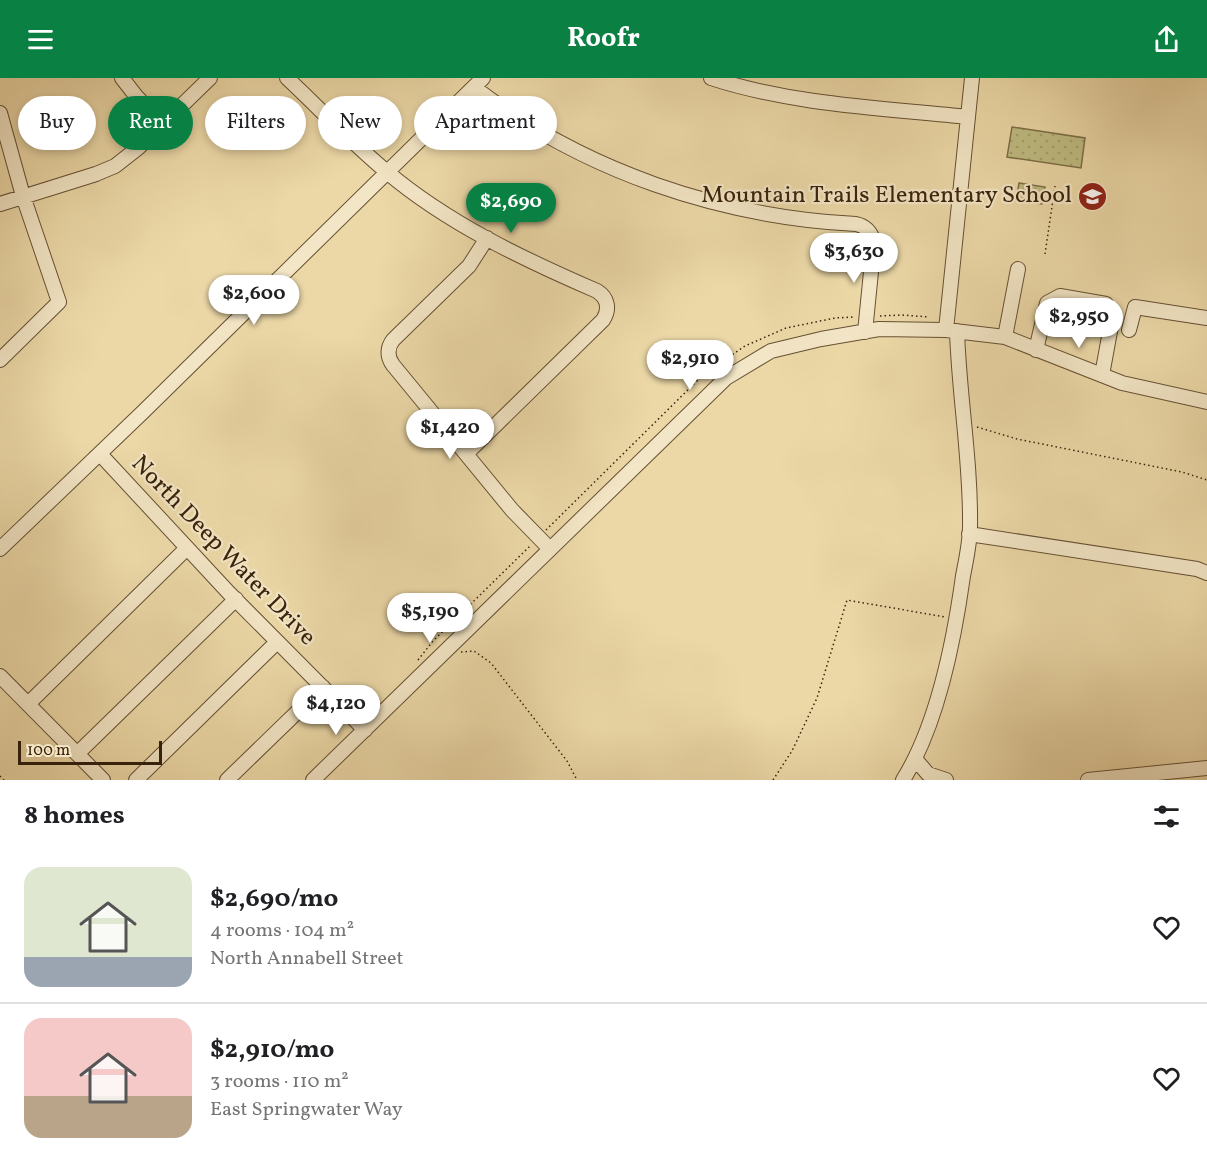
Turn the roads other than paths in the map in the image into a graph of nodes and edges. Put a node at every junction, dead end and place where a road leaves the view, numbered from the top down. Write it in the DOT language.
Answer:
graph roads {
  1 [pos="122,78"];
  2 [pos="210,78"];
  3 [pos="287,78"];
  4 [pos="711,78"];
  5 [pos="972,78"];
  6 [pos="479,83"];
  7 [pos="135,96"];
  8 [pos="192,96"];
  9 [pos="0,113"];
  10 [pos="968,117"];
  11 [pos="136,150"];
  12 [pos="388,173"];
  13 [pos="23,196"];
  14 [pos="0,204"];
  15 [pos="487,238"];
  16 [pos="1018,269"];
  17 [pos="1207,318"];
  18 [pos="1129,330"];
  19 [pos="951,331"];
  20 [pos="865,332"];
  21 [pos="1005,337"];
  22 [pos="1036,350"];
  23 [pos="0,360"];
  24 [pos="1102,375"];
  25 [pos="1207,402"];
  26 [pos="100,454"];
  27 [pos="466,454"];
  28 [pos="969,534"];
  29 [pos="188,548"];
  30 [pos="0,549"];
  31 [pos="550,549"];
  32 [pos="1207,573"];
  33 [pos="236,599"];
  34 [pos="277,642"];
  35 [pos="0,675"];
  36 [pos="322,687"];
  37 [pos="28,704"];
  38 [pos="365,730"];
  39 [pos="77,754"];
  40 [pos="916,760"];
  41 [pos="1207,768"];
  42 [pos="103,780"];
  43 [pos="136,780"];
  44 [pos="227,780"];
  45 [pos="313,780"];
  46 [pos="903,780"];
  47 [pos="946,780"];
  48 [pos="1088,780"];
  1 -- 7 [label="street"];
  2 -- 8 [label="street"];
  3 -- 12 [label="street"];
  4 -- 10 [label="street"];
  5 -- 10 [label="street"];
  6 -- 12 [label="street"];
  6 -- 20 [label="street"];
  9 -- 13 [label="street"];
  10 -- 19 [label="street"];
  11 -- 13 [label="street"];
  12 -- 15 [label="street"];
  12 -- 26 [label="street"];
  13 -- 14 [label="street"];
  13 -- 23 [label="street"];
  15 -- 27 [label="street"];
  15 -- 27 [label="street"];
  16 -- 21 [label="street"];
  17 -- 18 [label="street"];
  19 -- 20 [label="street"];
  19 -- 21 [label="street"];
  19 -- 28 [label="street"];
  20 -- 31 [label="street"];
  21 -- 22 [label="street"];
  22 -- 24 [label="street"];
  22 -- 24 [label="street"];
  24 -- 25 [label="street"];
  26 -- 29 [label="street, North Deep Water Drive"];
  26 -- 30 [label="street"];
  27 -- 31 [label="street"];
  28 -- 32 [label="street"];
  28 -- 40 [label="street"];
  29 -- 33 [label="street, North Deep Water Drive"];
  29 -- 37 [label="street"];
  31 -- 38 [label="street"];
  33 -- 34 [label="street, North Deep Water Drive"];
  33 -- 39 [label="street"];
  34 -- 36 [label="street, North Deep Water Drive"];
  34 -- 43 [label="street"];
  35 -- 37 [label="street"];
  36 -- 38 [label="street, North Deep Water Drive"];
  36 -- 44 [label="street"];
  37 -- 39 [label="street"];
  38 -- 45 [label="street"];
  39 -- 42 [label="street"];
  40 -- 46 [label="street"];
  40 -- 47 [label="street"];
  41 -- 48 [label="street"];
}
